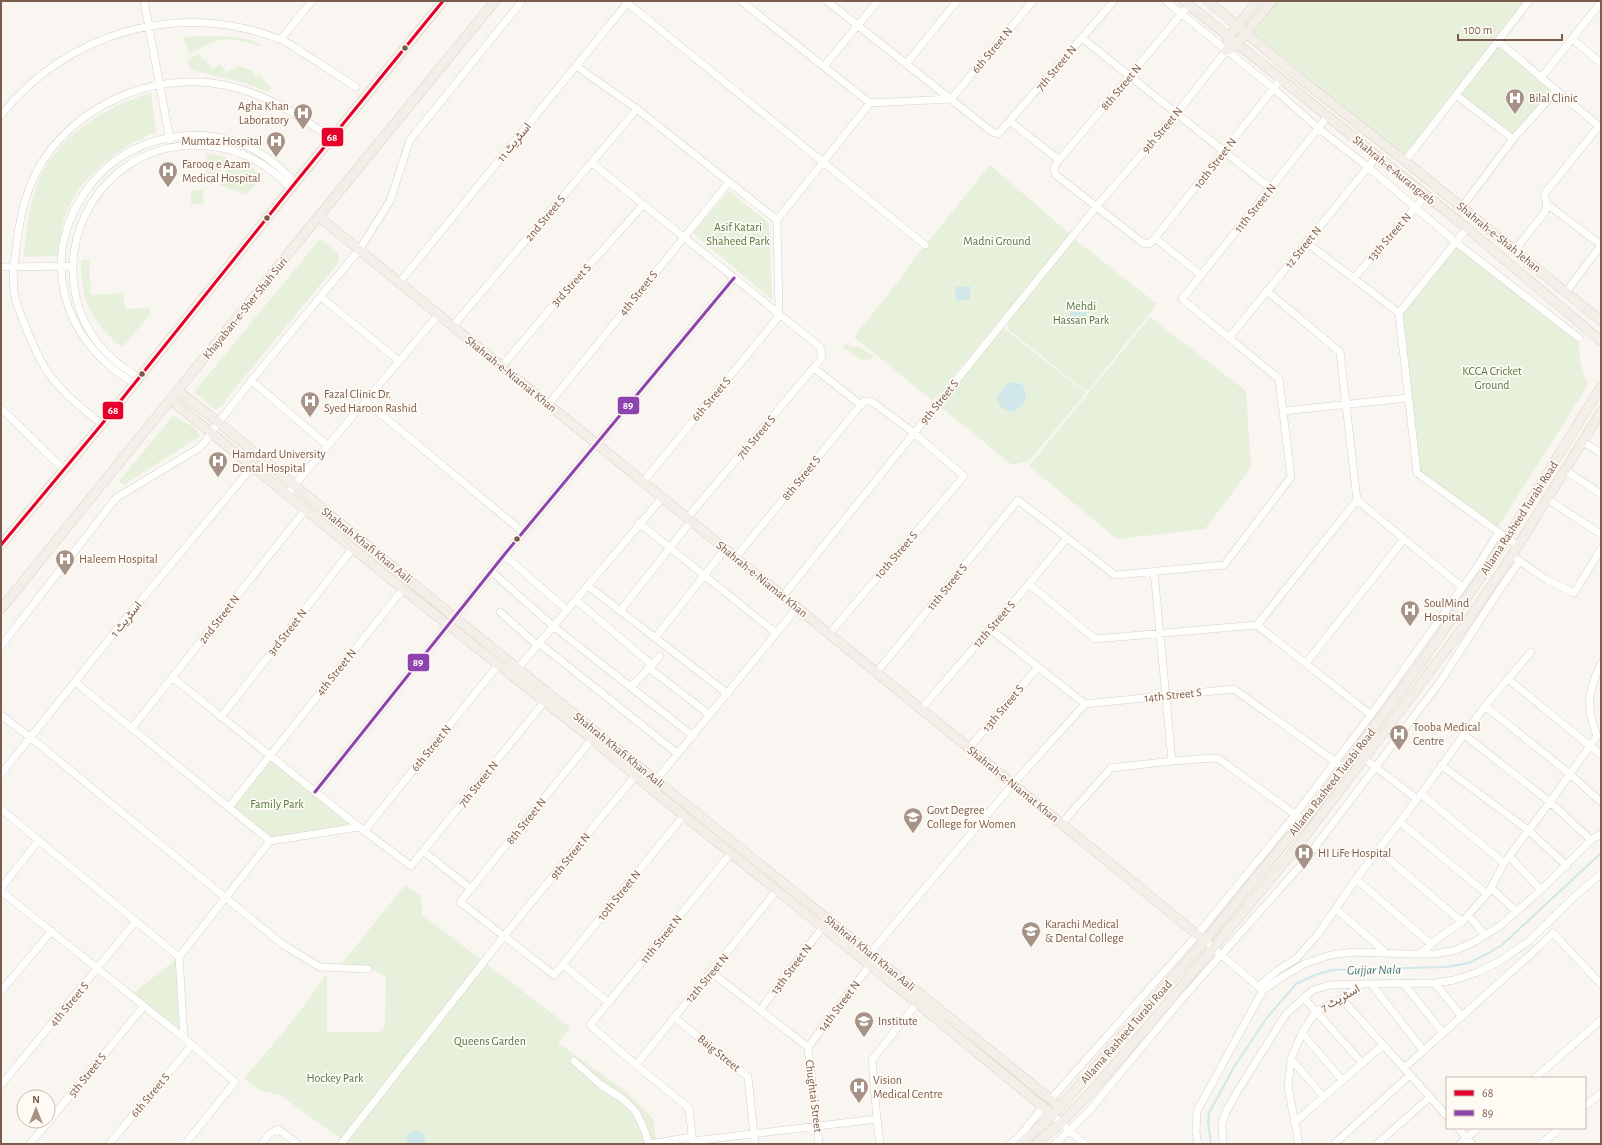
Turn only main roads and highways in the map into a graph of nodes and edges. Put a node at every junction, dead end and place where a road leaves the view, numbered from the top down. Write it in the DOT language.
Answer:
graph roads {
  1 [pos="443,1"];
  2 [pos="1208,1"];
  3 [pos="1257,1"];
  4 [pos="1272,1"];
  5 [pos="493,3"];
  6 [pos="1187,3"];
  7 [pos="1238,25"];
  8 [pos="1246,33"];
  9 [pos="1229,37"];
  10 [pos="1237,44"];
  11 [pos="319,217"];
  12 [pos="1601,321"];
  13 [pos="1601,341"];
  14 [pos="1601,387"];
  15 [pos="178,391"];
  16 [pos="171,400"];
  17 [pos="1601,412"];
  18 [pos="1,545"];
  19 [pos="1,609"];
  20 [pos="451,620"];
  21 [pos="654,779"];
  22 [pos="646,785"];
  23 [pos="740,848"];
  24 [pos="732,855"];
  25 [pos="829,920"];
  26 [pos="823,928"];
  27 [pos="1205,941"];
  28 [pos="1060,1107"];
  29 [pos="1053,1115"];
  30 [pos="1020,1144"];
  31 [pos="1036,1144"];
  1 -- 18 [label="main road"];
  2 -- 7 [label="main road"];
  3 -- 7 [label="main road"];
  4 -- 8 [label="main road"];
  5 -- 11 [label="main road, Khayaban-e-Sher Shah Suri"];
  6 -- 9 [label="main road, Shahrah-e-Aurangzeb"];
  7 -- 8 [label="main road"];
  7 -- 9 [label="main road"];
  8 -- 10 [label="main road"];
  8 -- 12 [label="main road, Shahrah-e-Shah Jehan"];
  9 -- 10 [label="main road, Shahrah-e-Aurangzeb"];
  9 -- 10 [label="main road"];
  10 -- 13 [label="main road, Shahrah-e-Aurangzeb"];
  11 -- 15 [label="main road, Khayaban-e-Sher Shah Suri"];
  11 -- 27 [label="main road, Shahrah-e-Niamat Khan"];
  14 -- 27 [label="main road, Allama Rasheed Turabi Road"];
  15 -- 16 [label="main road, Khayaban-e-Sher Shah Suri"];
  15 -- 20 [label="main road, Shahrah Khafi Khan Aali"];
  16 -- 19 [label="main road, Khayaban-e-Sher Shah Suri"];
  16 -- 20 [label="main road, Shahrah Khafi Khan Aali"];
  17 -- 31 [label="main road, Allama Rasheed Turabi Road"];
  20 -- 21 [label="main road, Shahrah Khafi Khan Aali"];
  20 -- 22 [label="main road, Shahrah Khafi Khan Aali"];
  21 -- 22 [label="main road"];
  21 -- 23 [label="main road, Shahrah Khafi Khan Aali"];
  22 -- 24 [label="main road, Shahrah Khafi Khan Aali"];
  23 -- 24 [label="main road"];
  23 -- 25 [label="main road, Shahrah Khafi Khan Aali"];
  24 -- 26 [label="main road, Shahrah Khafi Khan Aali"];
  25 -- 26 [label="main road"];
  25 -- 28 [label="main road, Shahrah Khafi Khan Aali"];
  26 -- 29 [label="main road, Shahrah Khafi Khan Aali"];
  27 -- 28 [label="main road, Allama Rasheed Turabi Road"];
  28 -- 29 [label="main road, Allama Rasheed Turabi Road"];
  29 -- 30 [label="main road, Allama Rasheed Turabi Road"];
}
